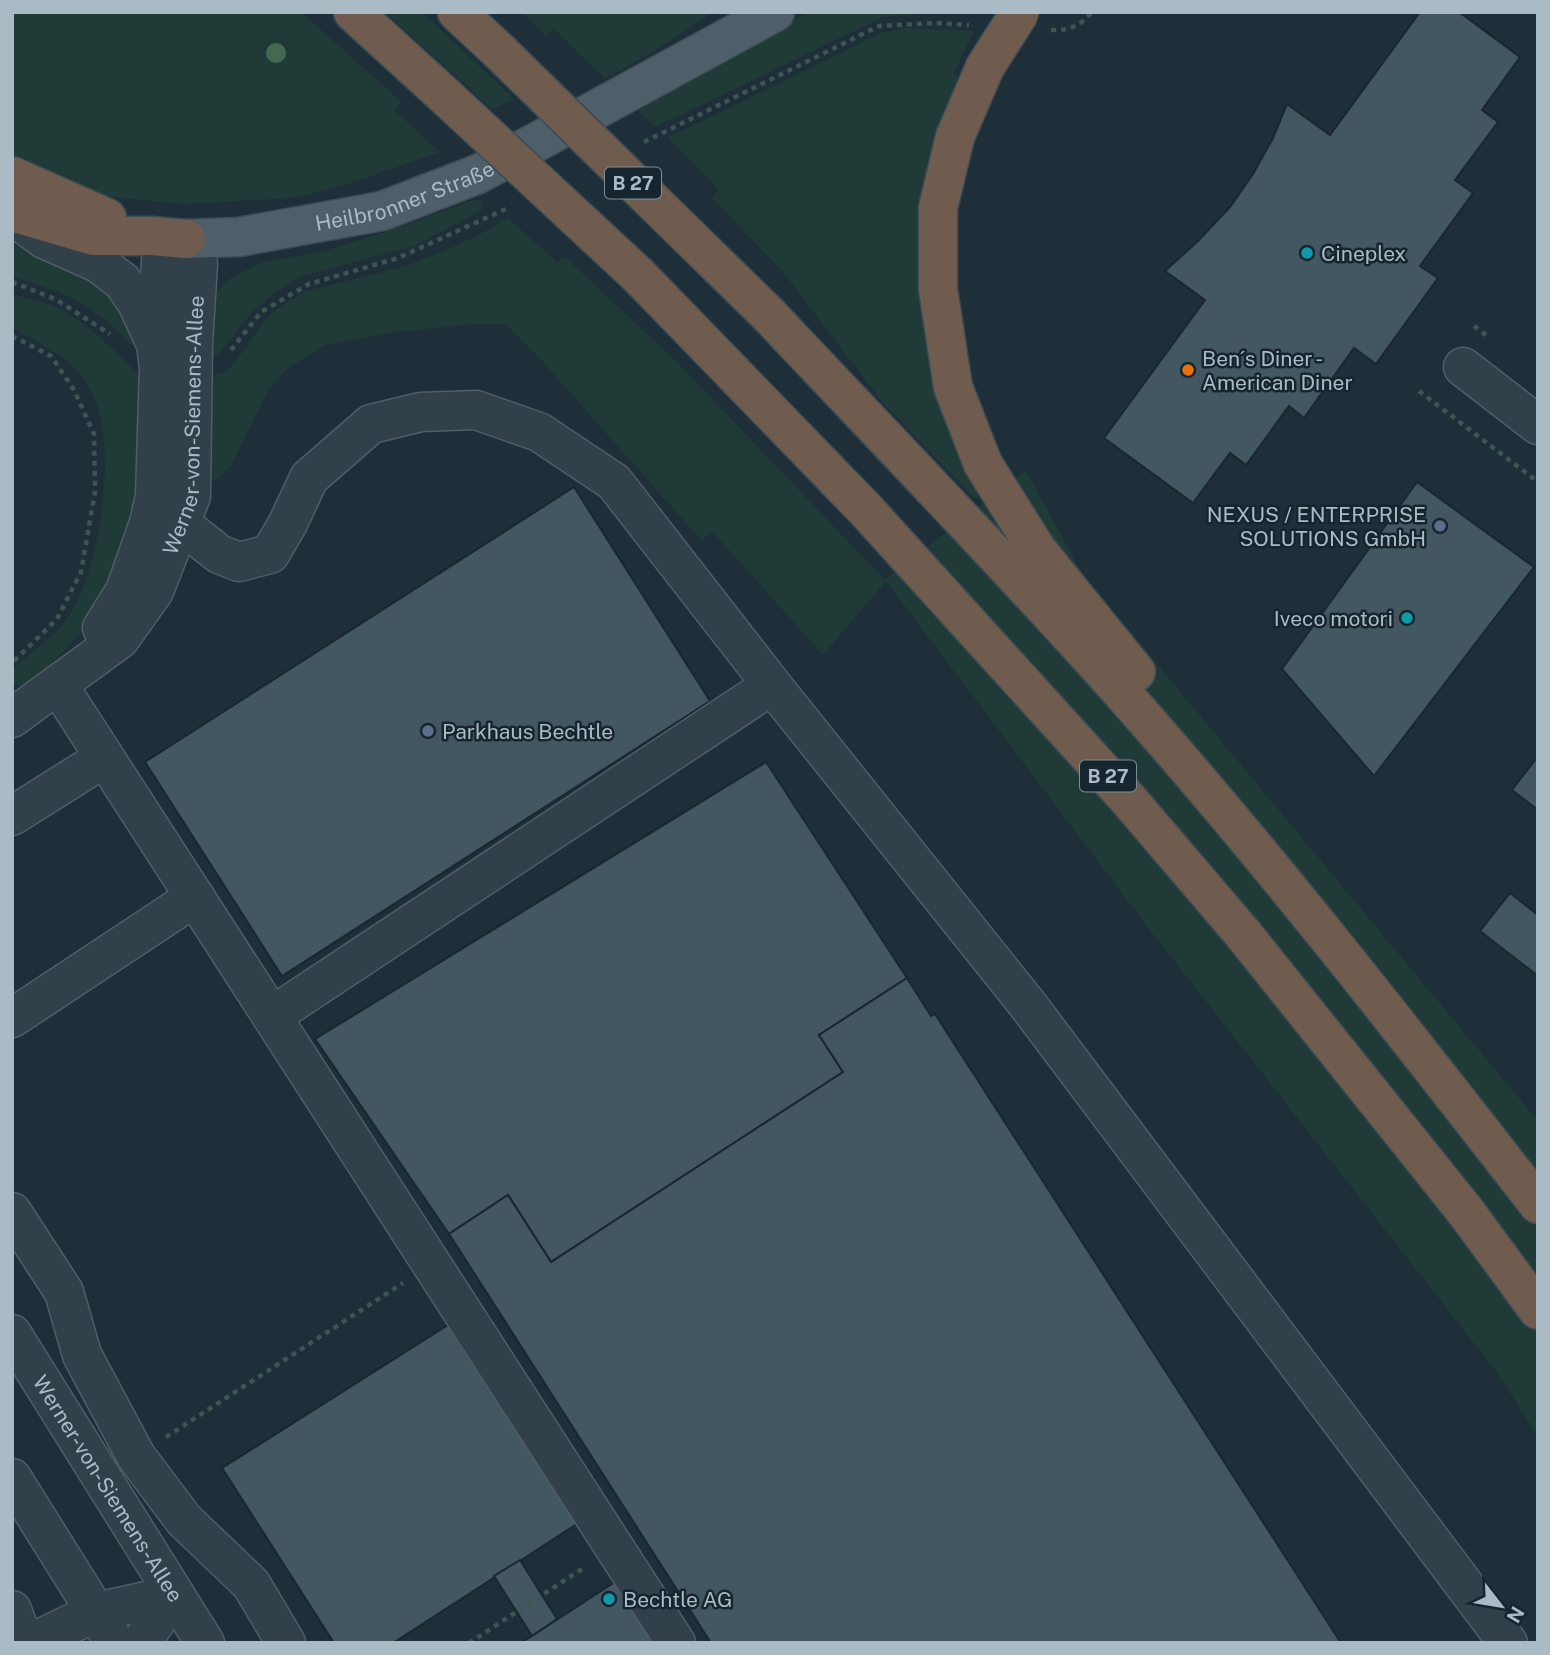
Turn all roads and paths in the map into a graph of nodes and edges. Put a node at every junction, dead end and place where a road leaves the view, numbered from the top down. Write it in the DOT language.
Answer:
graph roads {
  1 [pos="353,12"];
  2 [pos="457,12"];
  3 [pos="473,12"];
  4 [pos="737,12"];
  5 [pos="775,12"];
  6 [pos="1020,12"];
  7 [pos="498,50"];
  8 [pos="608,103"];
  9 [pos="12,176"];
  10 [pos="12,214"];
  11 [pos="169,237"];
  12 [pos="12,336"];
  13 [pos="156,344"];
  14 [pos="1463,367"];
  15 [pos="1419,391"];
  16 [pos="1538,425"];
  17 [pos="1538,482"];
  18 [pos="180,523"];
  19 [pos="12,663"];
  20 [pos="58,685"];
  21 [pos="772,685"];
  22 [pos="12,718"];
  23 [pos="104,758"];
  24 [pos="1178,758"];
  25 [pos="12,816"];
  26 [pos="195,897"];
  27 [pos="272,1016"];
  28 [pos="12,1018"];
  29 [pos="1538,1204"];
  30 [pos="12,1212"];
  31 [pos="433,1264"];
  32 [pos="1538,1310"];
  33 [pos="12,1334"];
  34 [pos="136,1456"];
  35 [pos="12,1478"];
  36 [pos="616,1548"];
  37 [pos="174,1595"];
  38 [pos="12,1610"];
  39 [pos="106,1627"];
  40 [pos="24,1643"];
  41 [pos="31,1643"];
  42 [pos="141,1643"];
  43 [pos="205,1643"];
  44 [pos="286,1643"];
  45 [pos="468,1643"];
  46 [pos="676,1643"];
  47 [pos="1508,1643"];
  1 -- 32 [label="highway, B 27, bridge"];
  2 -- 7 [label="highway, B 27"];
  3 -- 7 [label="highway"];
  4 -- 8 [label="main road, Heilbronner Straße"];
  5 -- 8 [label="main road, Heilbronner Straße"];
  6 -- 24 [label="highway, bridge"];
  7 -- 24 [label="highway, B 27, bridge"];
  8 -- 11 [label="main road, Heilbronner Straße"];
  9 -- 11 [label="highway"];
  10 -- 11 [label="highway"];
  10 -- 13 [label="street, Werner-von-Siemens-Allee"];
  11 -- 13 [label="street, Werner-von-Siemens-Allee"];
  11 -- 18 [label="street, Werner-von-Siemens-Allee"];
  12 -- 19 [label="path"];
  13 -- 20 [label="street, Werner-von-Siemens-Allee"];
  14 -- 16 [label="street"];
  15 -- 17 [label="path"];
  18 -- 20 [label="street, Werner-von-Siemens-Allee"];
  18 -- 21 [label="street"];
  20 -- 22 [label="street, Werner-von-Siemens-Allee"];
  20 -- 23 [label="street"];
  21 -- 27 [label="street"];
  21 -- 47 [label="street"];
  23 -- 25 [label="street"];
  23 -- 26 [label="street"];
  24 -- 29 [label="highway, B 27"];
  26 -- 27 [label="street"];
  26 -- 28 [label="street"];
  27 -- 31 [label="street"];
  30 -- 34 [label="street"];
  31 -- 34 [label="path"];
  31 -- 36 [label="street"];
  33 -- 37 [label="street, Werner-von-Siemens-Allee"];
  34 -- 44 [label="street"];
  35 -- 39 [label="street"];
  36 -- 45 [label="path"];
  36 -- 46 [label="street"];
  37 -- 39 [label="street"];
  37 -- 42 [label="street"];
  37 -- 43 [label="street, Werner-von-Siemens-Allee"];
  38 -- 40 [label="street"];
  39 -- 41 [label="street"];
}
